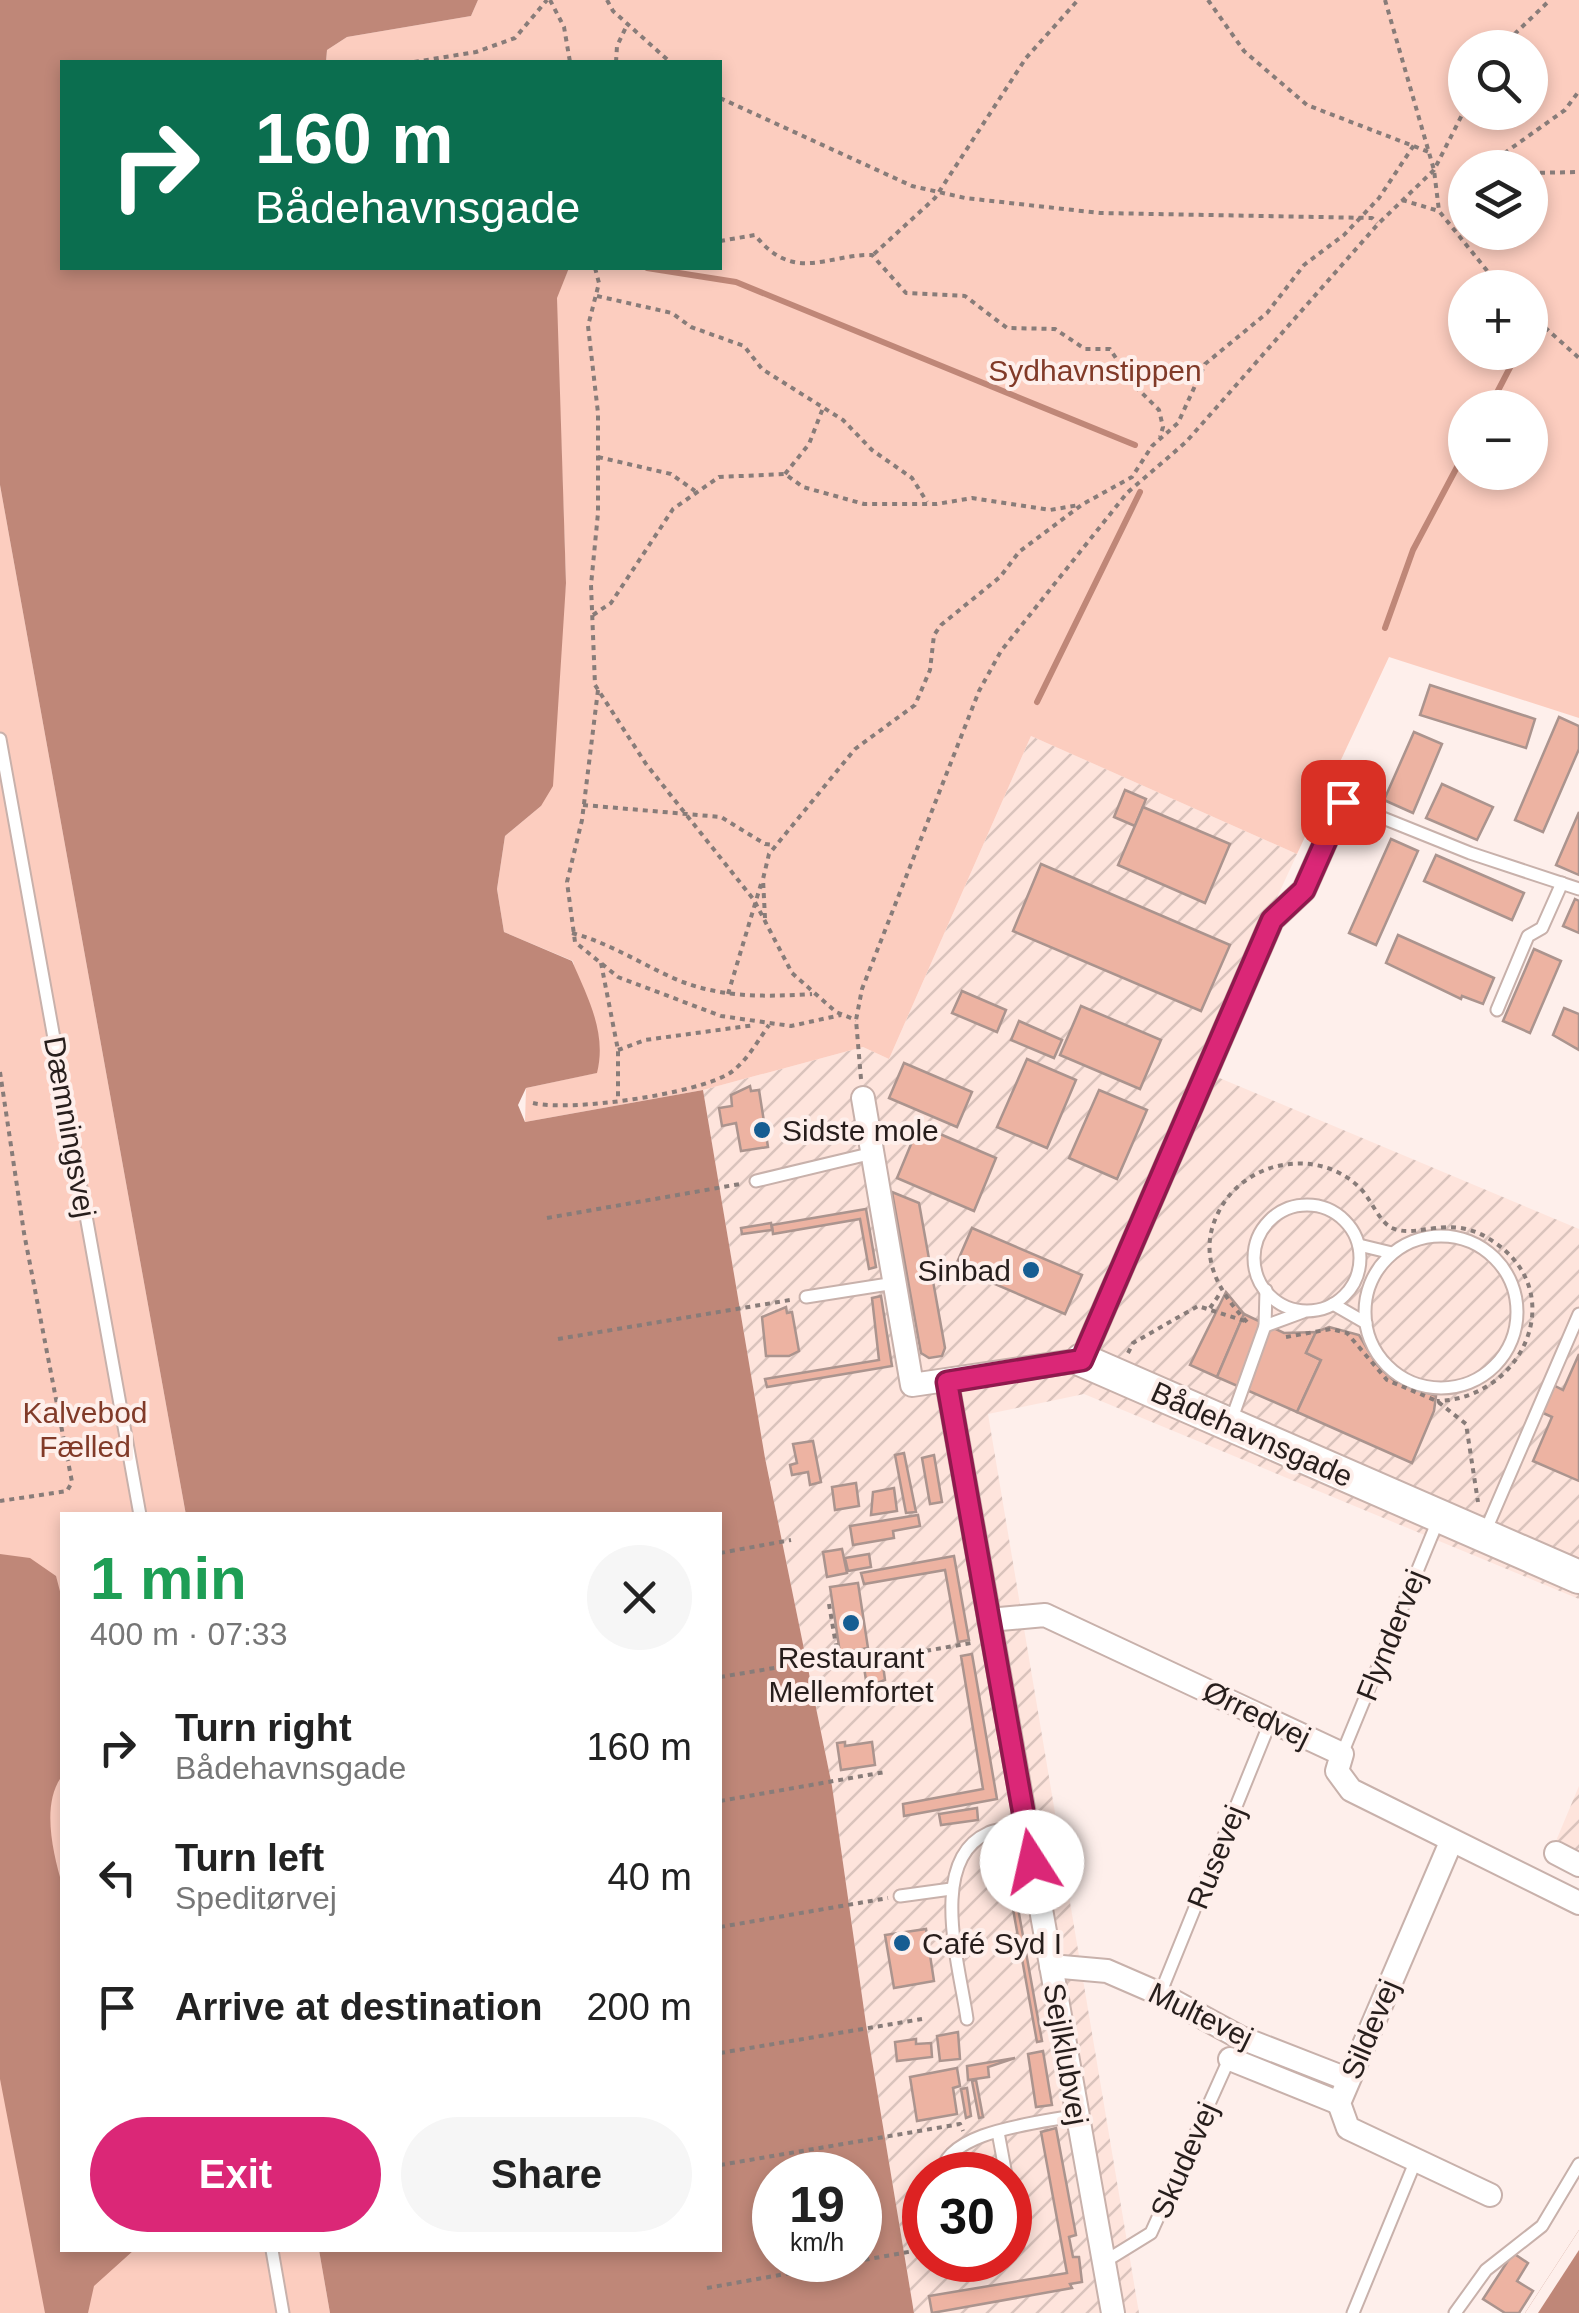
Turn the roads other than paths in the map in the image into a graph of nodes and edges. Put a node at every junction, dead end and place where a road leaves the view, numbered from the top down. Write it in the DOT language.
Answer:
graph roads {
  1 [pos="0,739"];
  2 [pos="1343,802"];
  3 [pos="1562,883"];
  4 [pos="1579,888"];
  5 [pos="1497,1010"];
  6 [pos="864,1098"];
  7 [pos="873,1153"];
  8 [pos="756,1181"];
  9 [pos="1358,1245"];
  10 [pos="1392,1253"];
  11 [pos="895,1283"];
  12 [pos="1266,1290"];
  13 [pos="806,1297"];
  14 [pos="1333,1304"];
  15 [pos="1305,1311"];
  16 [pos="1579,1314"];
  17 [pos="1366,1323"];
  18 [pos="1271,1330"];
  19 [pos="1082,1360"];
  20 [pos="947,1382"];
  21 [pos="1230,1425"];
  22 [pos="139,1512"];
  23 [pos="1440,1516"];
  24 [pos="1483,1536"];
  25 [pos="1577,1571"];
  26 [pos="991,1630"];
  27 [pos="1271,1720"];
  28 [pos="1342,1754"];
  29 [pos="1026,1827"];
  30 [pos="1451,1842"];
  31 [pos="1556,1853"];
  32 [pos="1579,1864"];
  33 [pos="952,1889"];
  34 [pos="900,1896"];
  35 [pos="1579,1902"];
  36 [pos="1051,1966"];
  37 [pos="1160,1994"];
  38 [pos="967,2019"];
  39 [pos="1234,2048"];
  40 [pos="1348,2079"];
  41 [pos="1340,2103"];
  42 [pos="1077,2115"];
  43 [pos="998,2132"];
  44 [pos="954,2152"];
  45 [pos="1002,2152"];
  46 [pos="1417,2158"];
  47 [pos="1579,2164"];
  48 [pos="1490,2195"];
  49 [pos="272,2252"];
  50 [pos="1104,2262"];
  51 [pos="283,2313"];
  52 [pos="1112,2313"];
  53 [pos="1353,2313"];
  54 [pos="1455,2313"];
  1 -- 22 [label="lane, Dæmningsvej"];
  2 -- 3 [label="lane"];
  2 -- 19 [label="street"];
  3 -- 4 [label="lane"];
  3 -- 5 [label="lane"];
  6 -- 7 [label="street"];
  7 -- 8 [label="lane"];
  7 -- 11 [label="street"];
  9 -- 10 [label="lane"];
  9 -- 12 [label="lane"];
  9 -- 14 [label="lane"];
  10 -- 17 [label="lane"];
  10 -- 17 [label="lane"];
  11 -- 13 [label="lane"];
  11 -- 20 [label="street"];
  12 -- 15 [label="lane"];
  12 -- 18 [label="lane"];
  14 -- 15 [label="lane"];
  14 -- 17 [label="lane"];
  15 -- 18 [label="lane"];
  16 -- 24 [label="lane"];
  18 -- 21 [label="lane"];
  19 -- 20 [label="street"];
  19 -- 21 [label="street, Bådehavnsgade"];
  20 -- 26 [label="street, Sejlklubvej"];
  21 -- 23 [label="street, Bådehavnsgade"];
  23 -- 24 [label="street, Bådehavnsgade"];
  23 -- 28 [label="lane, Flyndervej"];
  24 -- 25 [label="street, Bådehavnsgade"];
  26 -- 27 [label="street, Ørredvej"];
  26 -- 29 [label="street, Sejlklubvej"];
  27 -- 28 [label="street, Ørredvej"];
  27 -- 37 [label="lane, Rusevej"];
  28 -- 30 [label="street, Ørredvej"];
  29 -- 33 [label="lane"];
  29 -- 36 [label="street, Sejlklubvej"];
  30 -- 35 [label="street, Ørredvej"];
  30 -- 40 [label="street, Sildevej"];
  31 -- 32 [label="street"];
  33 -- 34 [label="lane"];
  33 -- 38 [label="lane"];
  36 -- 37 [label="street, Multevej"];
  36 -- 42 [label="street, Sejlklubvej"];
  37 -- 39 [label="street, Multevej"];
  39 -- 40 [label="street, Multevej"];
  39 -- 41 [label="street"];
  39 -- 50 [label="lane, Skudevej"];
  40 -- 41 [label="street, Sildevej"];
  41 -- 46 [label="street, Sildevej"];
  42 -- 43 [label="lane"];
  42 -- 50 [label="street, Sejlklubvej"];
  43 -- 44 [label="lane"];
  43 -- 45 [label="lane"];
  46 -- 48 [label="street, Sildevej"];
  46 -- 53 [label="lane"];
  47 -- 54 [label="lane"];
  49 -- 51 [label="lane"];
  50 -- 52 [label="street, Sejlklubvej"];
}
